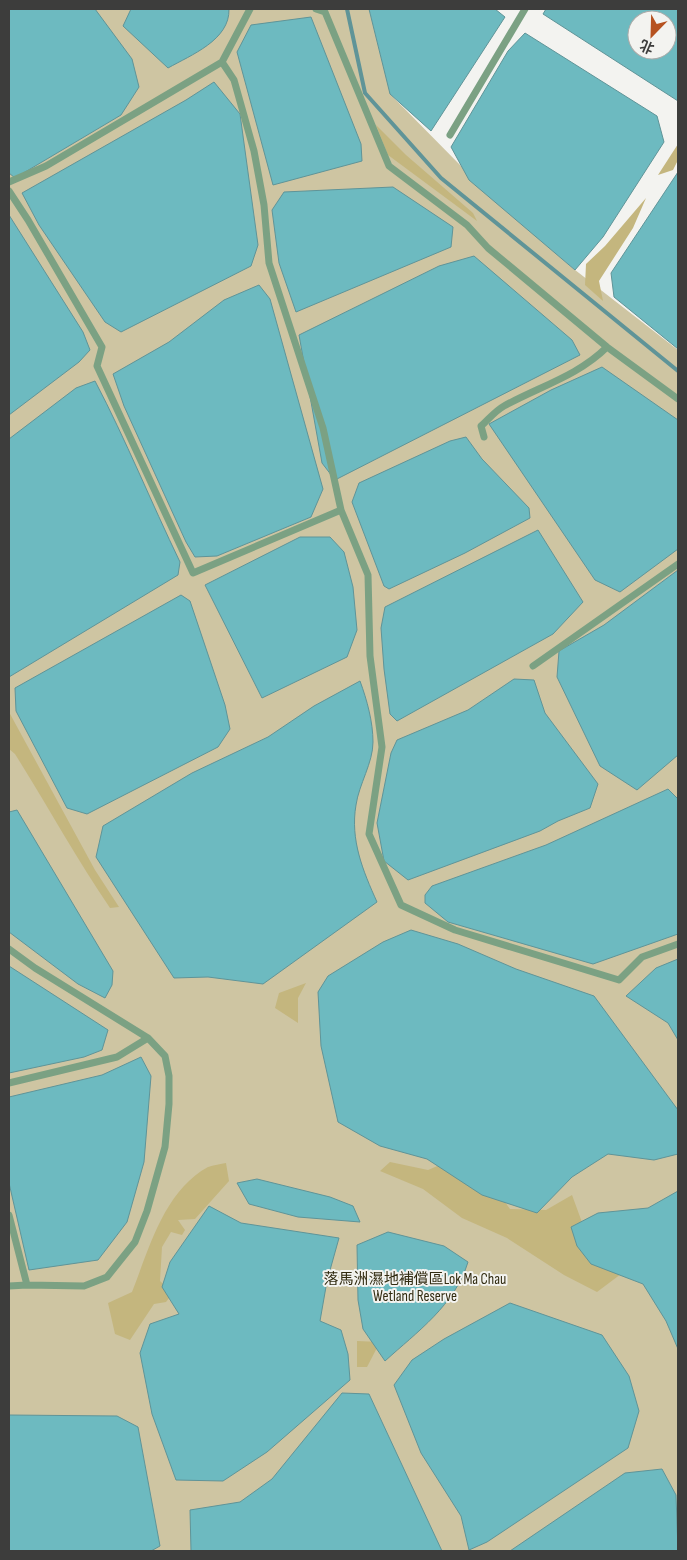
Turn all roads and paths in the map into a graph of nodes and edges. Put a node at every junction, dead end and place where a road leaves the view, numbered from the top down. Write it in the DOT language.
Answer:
graph roads {
  1 [pos="250,9"];
  2 [pos="316,9"];
  3 [pos="525,9"];
  4 [pos="222,62"];
  5 [pos="450,135"];
  6 [pos="9,182"];
  7 [pos="9,191"];
  8 [pos="607,347"];
  9 [pos="678,399"];
  10 [pos="484,437"];
  11 [pos="341,510"];
  12 [pos="678,564"];
  13 [pos="533,666"];
  14 [pos="678,944"];
  15 [pos="9,949"];
  16 [pos="148,1038"];
  17 [pos="9,1084"];
  18 [pos="9,1215"];
  19 [pos="27,1285"];
  20 [pos="9,1286"];
  1 -- 4 [label="lane"];
  2 -- 8 [label="lane"];
  3 -- 5 [label="lane"];
  4 -- 6 [label="lane"];
  4 -- 11 [label="lane"];
  7 -- 11 [label="lane"];
  8 -- 9 [label="lane"];
  8 -- 10 [label="lane"];
  11 -- 14 [label="lane"];
  12 -- 13 [label="lane"];
  15 -- 16 [label="lane"];
  16 -- 17 [label="lane"];
  16 -- 19 [label="lane"];
  18 -- 19 [label="lane"];
  19 -- 20 [label="lane"];
}
